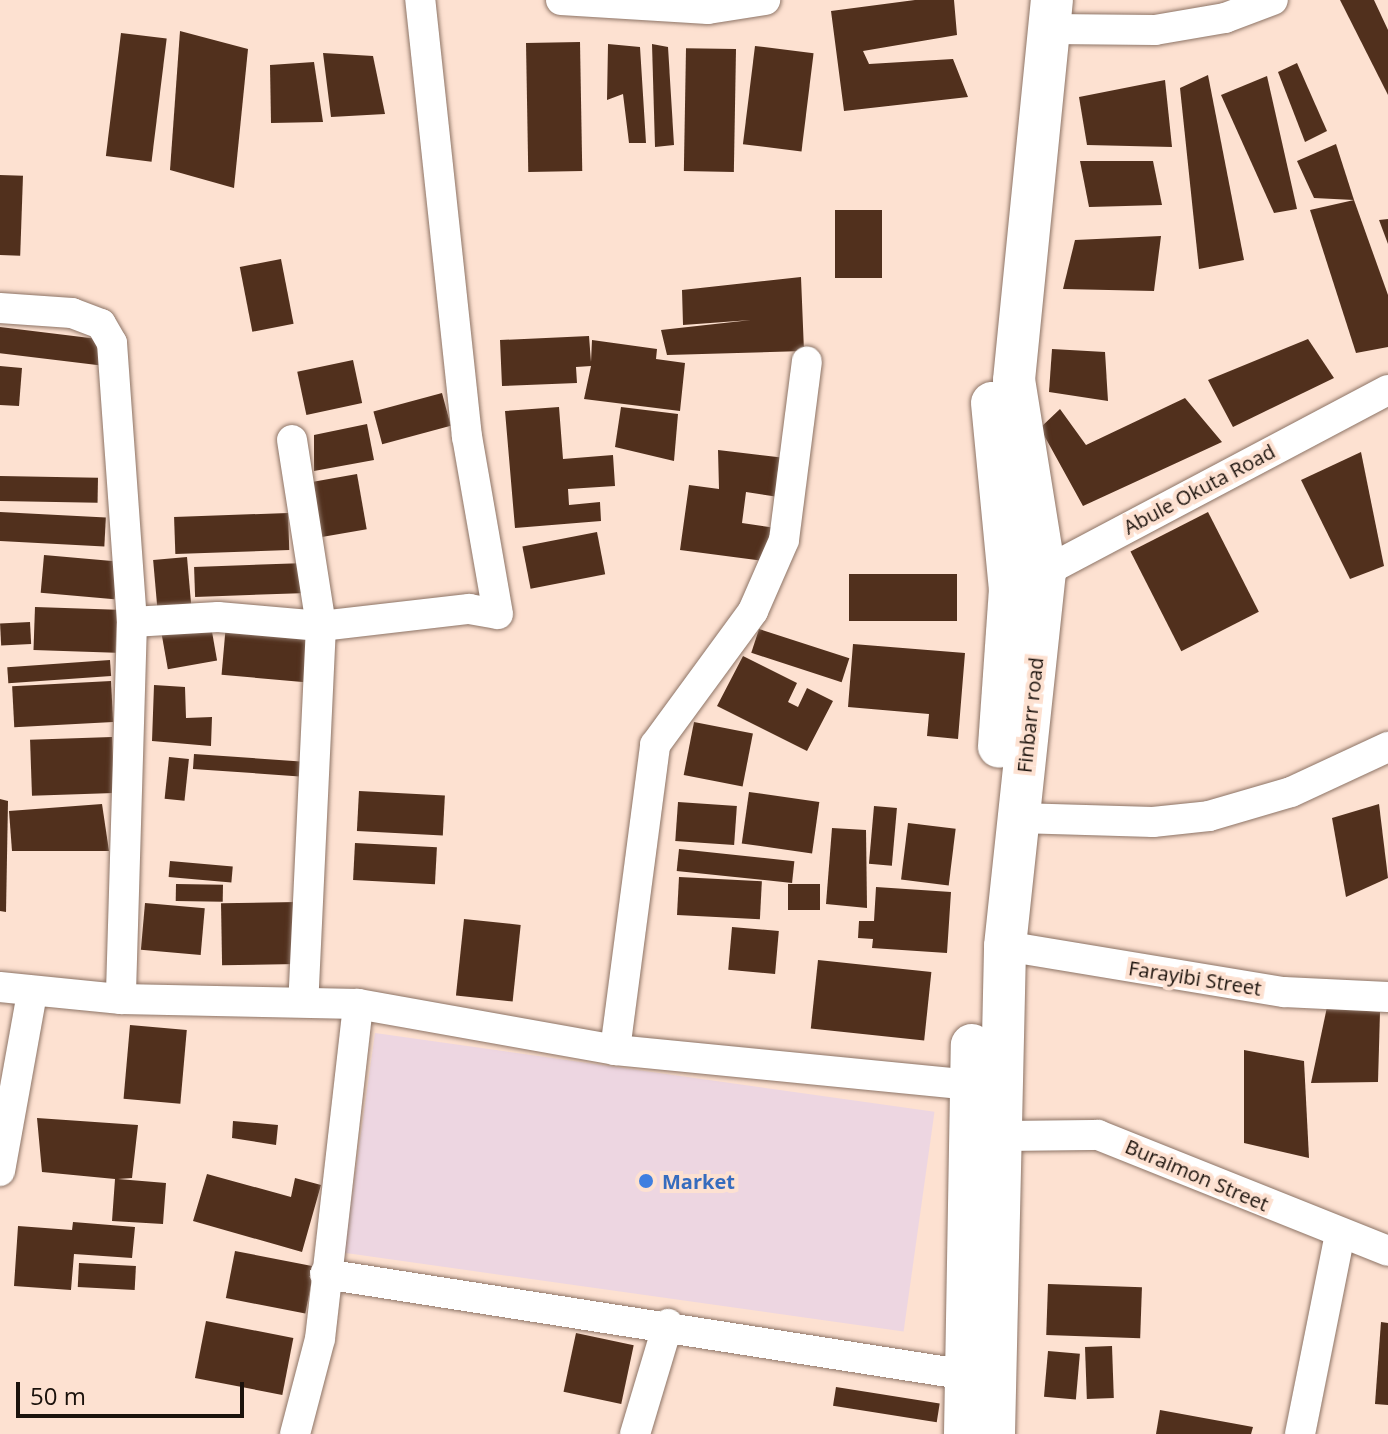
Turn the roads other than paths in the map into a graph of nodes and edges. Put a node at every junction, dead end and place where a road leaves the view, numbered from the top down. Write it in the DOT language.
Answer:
graph roads {
  1 [pos="420,0"];
  2 [pos="561,0"];
  3 [pos="765,0"];
  4 [pos="1273,0"];
  5 [pos="638,3"];
  6 [pos="1042,10"];
  7 [pos="0,308"];
  8 [pos="807,361"];
  9 [pos="1388,390"];
  10 [pos="292,440"];
  11 [pos="1028,581"];
  12 [pos="132,622"];
  13 [pos="321,626"];
  14 [pos="1388,747"];
  15 [pos="1018,818"];
  16 [pos="1005,946"];
  17 [pos="0,987"];
  18 [pos="32,994"];
  19 [pos="1388,997"];
  20 [pos="121,999"];
  21 [pos="303,1002"];
  22 [pos="358,1004"];
  23 [pos="615,1050"];
  24 [pos="969,1085"];
  25 [pos="998,1136"];
  26 [pos="0,1171"];
  27 [pos="1340,1233"];
  28 [pos="1388,1251"];
  29 [pos="325,1274"];
  30 [pos="668,1324"];
  31 [pos="967,1375"];
  32 [pos="295,1434"];
  33 [pos="635,1434"];
  34 [pos="965,1434"];
  35 [pos="994,1434"];
  36 [pos="1300,1434"];
  1 -- 13 [label="street"];
  2 -- 5 [label="street"];
  3 -- 5 [label="street"];
  4 -- 6 [label="street"];
  6 -- 11 [label="main road, Finbarr road"];
  7 -- 12 [label="street"];
  8 -- 23 [label="street"];
  9 -- 11 [label="street, Abule Okuta Road"];
  10 -- 13 [label="street"];
  11 -- 15 [label="main road, Finbarr road"];
  11 -- 24 [label="main road, Finbarr road"];
  12 -- 13 [label="street"];
  12 -- 20 [label="street"];
  13 -- 21 [label="street"];
  14 -- 15 [label="street"];
  15 -- 16 [label="main road, Finbarr road"];
  16 -- 19 [label="street, Farayibi Street"];
  16 -- 25 [label="main road, Finbarr road"];
  17 -- 18 [label="street"];
  18 -- 20 [label="street"];
  18 -- 26 [label="street"];
  20 -- 21 [label="street"];
  21 -- 22 [label="street"];
  22 -- 23 [label="street"];
  22 -- 29 [label="street"];
  23 -- 24 [label="street"];
  24 -- 31 [label="main road, Finbarr road"];
  25 -- 27 [label="street, Buraimon Street"];
  25 -- 35 [label="main road, Finbarr road"];
  27 -- 28 [label="street, Buraimon Street"];
  27 -- 36 [label="street"];
  29 -- 30 [label="street"];
  29 -- 32 [label="street"];
  30 -- 31 [label="street"];
  30 -- 33 [label="street"];
  31 -- 34 [label="main road, Finbarr road"];
}
